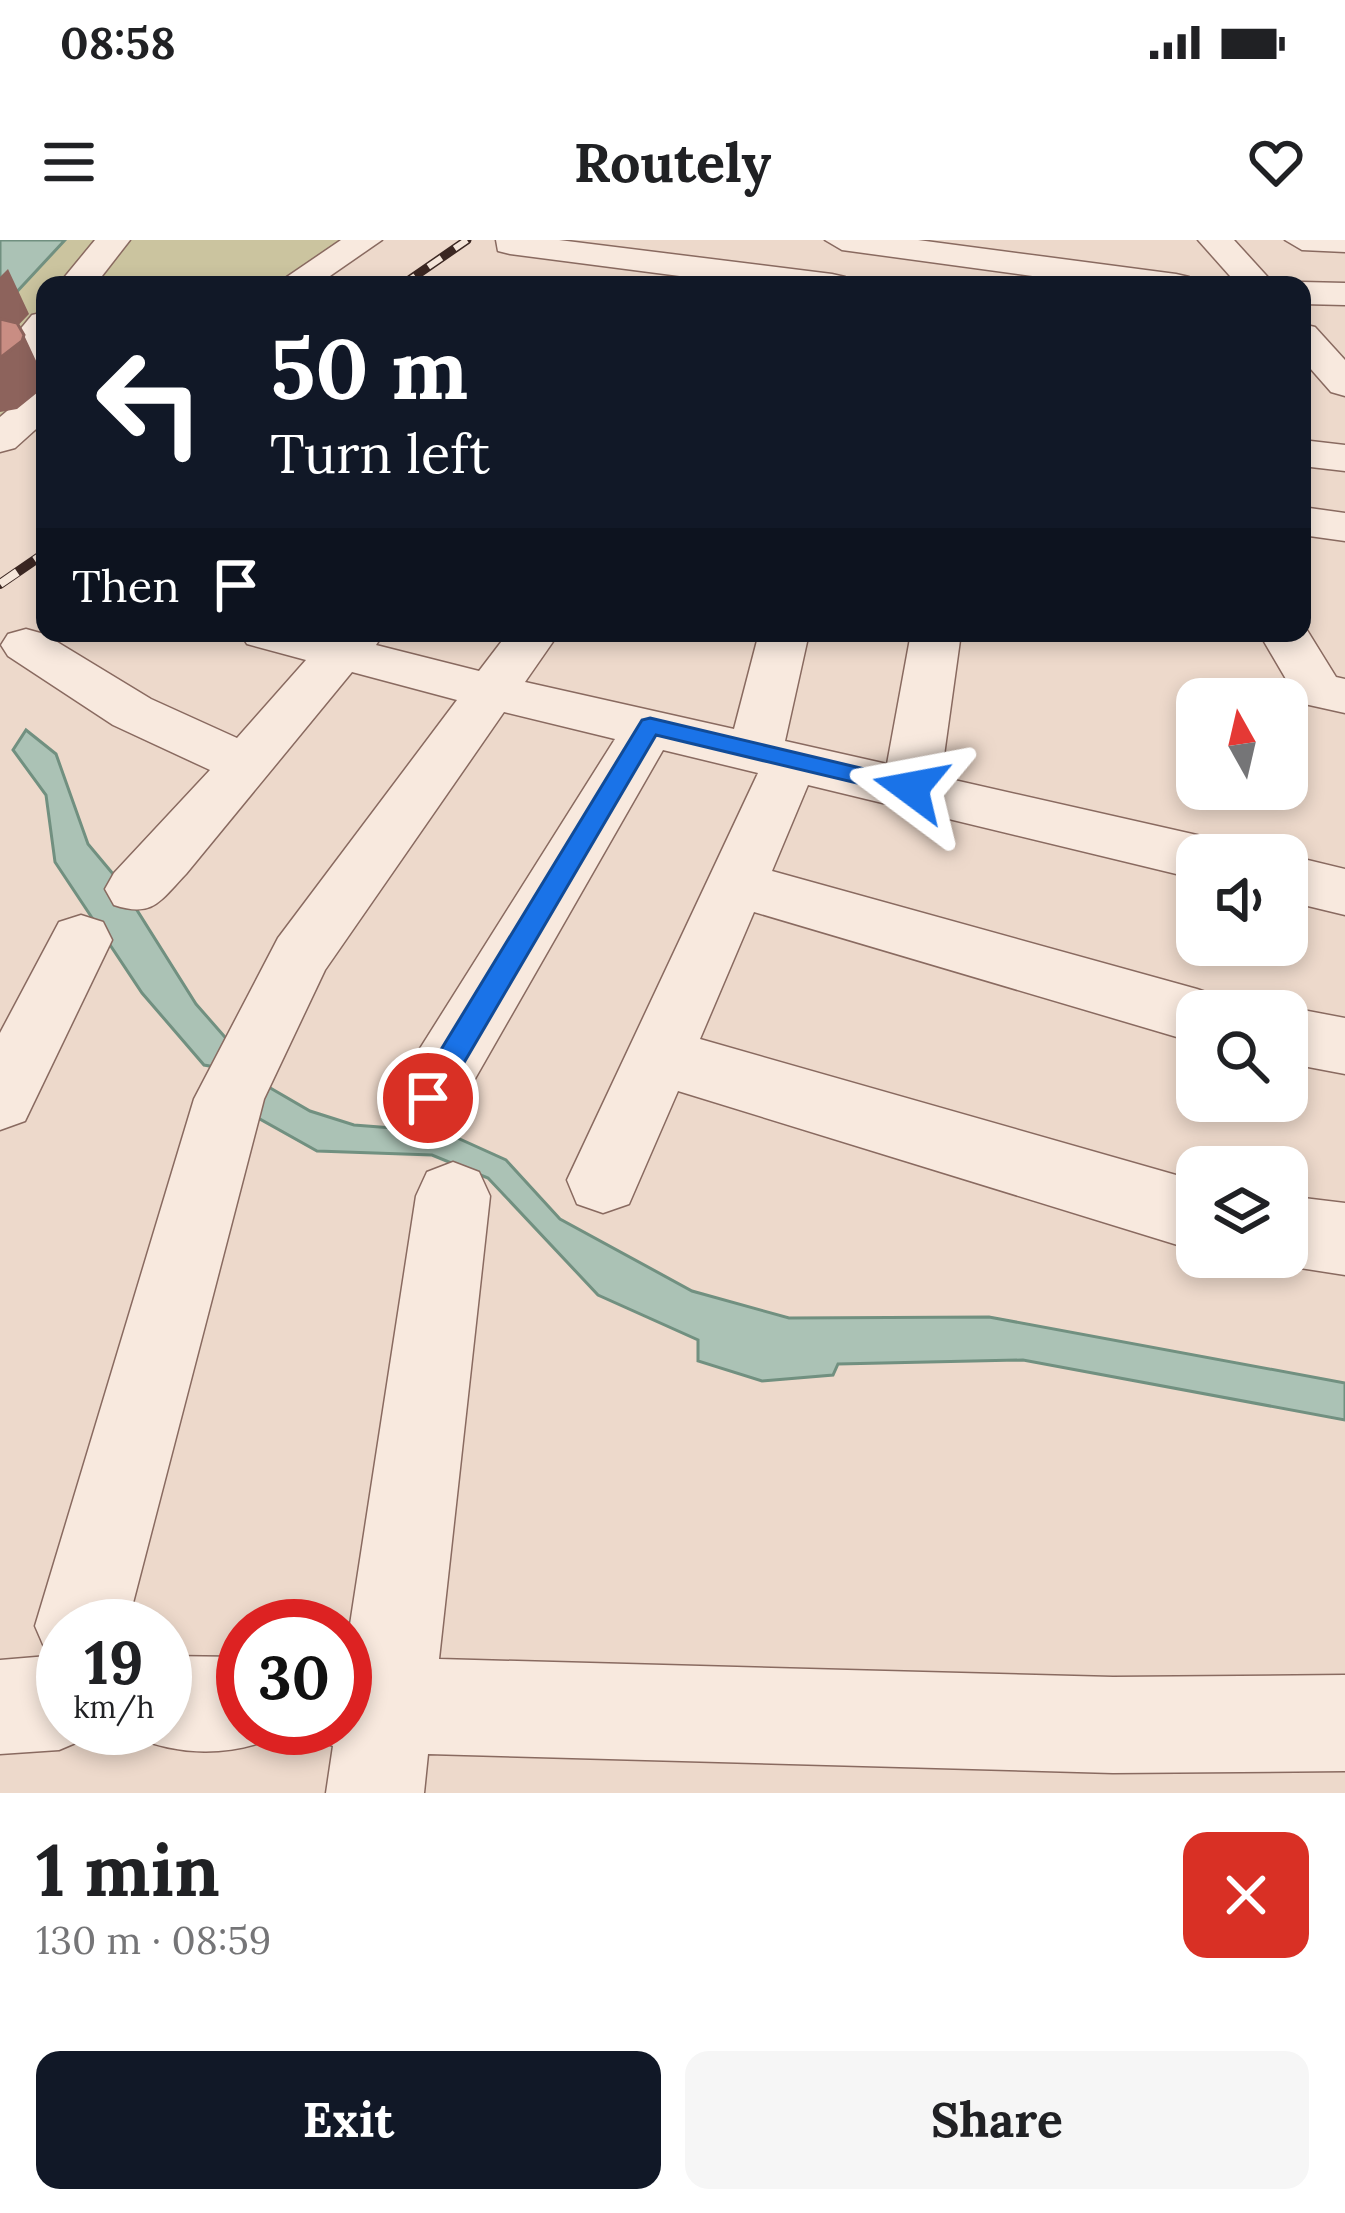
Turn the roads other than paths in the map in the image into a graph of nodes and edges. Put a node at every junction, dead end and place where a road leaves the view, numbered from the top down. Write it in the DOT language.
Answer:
graph roads {
  1 [pos="113,240"];
  2 [pos="365,240"];
  3 [pos="842,240"];
  4 [pos="1177,240"];
  5 [pos="1302,240"];
  6 [pos="1345,242"];
  7 [pos="1217,243"];
  8 [pos="510,244"];
  9 [pos="957,247"];
  10 [pos="708,265"];
  11 [pos="1024,275"];
  12 [pos="83,276"];
  13 [pos="307,276"];
  14 [pos="776,276"];
  15 [pos="931,276"];
  16 [pos="1248,276"];
  17 [pos="1311,293"];
  18 [pos="1345,294"];
  19 [pos="36,334"];
  20 [pos="1311,344"];
  21 [pos="36,360"];
  22 [pos="1345,384"];
  23 [pos="1311,393"];
  24 [pos="1345,396"];
  25 [pos="36,408"];
  26 [pos="0,439"];
  27 [pos="36,446"];
  28 [pos="1311,454"];
  29 [pos="1345,458"];
  30 [pos="0,468"];
  31 [pos="1311,522"];
  32 [pos="1345,527"];
  33 [pos="351,642"];
  34 [pos="527,642"];
  35 [pos="783,642"];
  36 [pos="935,642"];
  37 [pos="1289,642"];
  38 [pos="26,644"];
  39 [pos="490,691"];
  40 [pos="1345,696"];
  41 [pos="650,726"];
  42 [pos="774,756"];
  43 [pos="243,763"];
  44 [pos="911,788"];
  45 [pos="1176,852"];
  46 [pos="1308,883"];
  47 [pos="736,884"];
  48 [pos="135,889"];
  49 [pos="1345,892"];
  50 [pos="81,940"];
  51 [pos="1176,1010"];
  52 [pos="1308,1039"];
  53 [pos="1345,1046"];
  54 [pos="662,1057"];
  55 [pos="428,1098"];
  56 [pos="0,1100"];
  57 [pos="603,1180"];
  58 [pos="453,1196"];
  59 [pos="1176,1210"];
  60 [pos="1308,1234"];
  61 [pos="1345,1239"];
  62 [pos="79,1599"];
  63 [pos="372,1715"];
  64 [pos="1345,1723"];
  65 [pos="372,1734"];
  1 -- 12 [label="street"];
  2 -- 13 [label="street"];
  3 -- 9 [label="street"];
  4 -- 7 [label="street"];
  5 -- 6 [label="street"];
  7 -- 16 [label="street"];
  8 -- 10 [label="street"];
  9 -- 11 [label="street"];
  9 -- 15 [label="street"];
  10 -- 14 [label="street"];
  17 -- 18 [label="street"];
  19 -- 21 [label="street"];
  20 -- 22 [label="street"];
  23 -- 24 [label="street"];
  25 -- 26 [label="street"];
  27 -- 30 [label="street"];
  28 -- 29 [label="street"];
  31 -- 32 [label="street"];
  33 -- 39 [label="street"];
  33 -- 43 [label="street"];
  34 -- 39 [label="street"];
  35 -- 42 [label="street"];
  36 -- 44 [label="street"];
  37 -- 40 [label="street"];
  38 -- 43 [label="street"];
  39 -- 41 [label="street"];
  39 -- 62 [label="street"];
  41 -- 42 [label="street"];
  41 -- 55 [label="street"];
  42 -- 44 [label="street"];
  42 -- 47 [label="street"];
  43 -- 48 [label="street"];
  44 -- 45 [label="street"];
  46 -- 49 [label="street"];
  47 -- 51 [label="street"];
  47 -- 54 [label="street"];
  50 -- 56 [label="street"];
  52 -- 53 [label="street"];
  54 -- 57 [label="street"];
  54 -- 59 [label="street"];
  58 -- 63 [label="street"];
  60 -- 61 [label="street"];
  64 -- 65 [label="street"];
}
